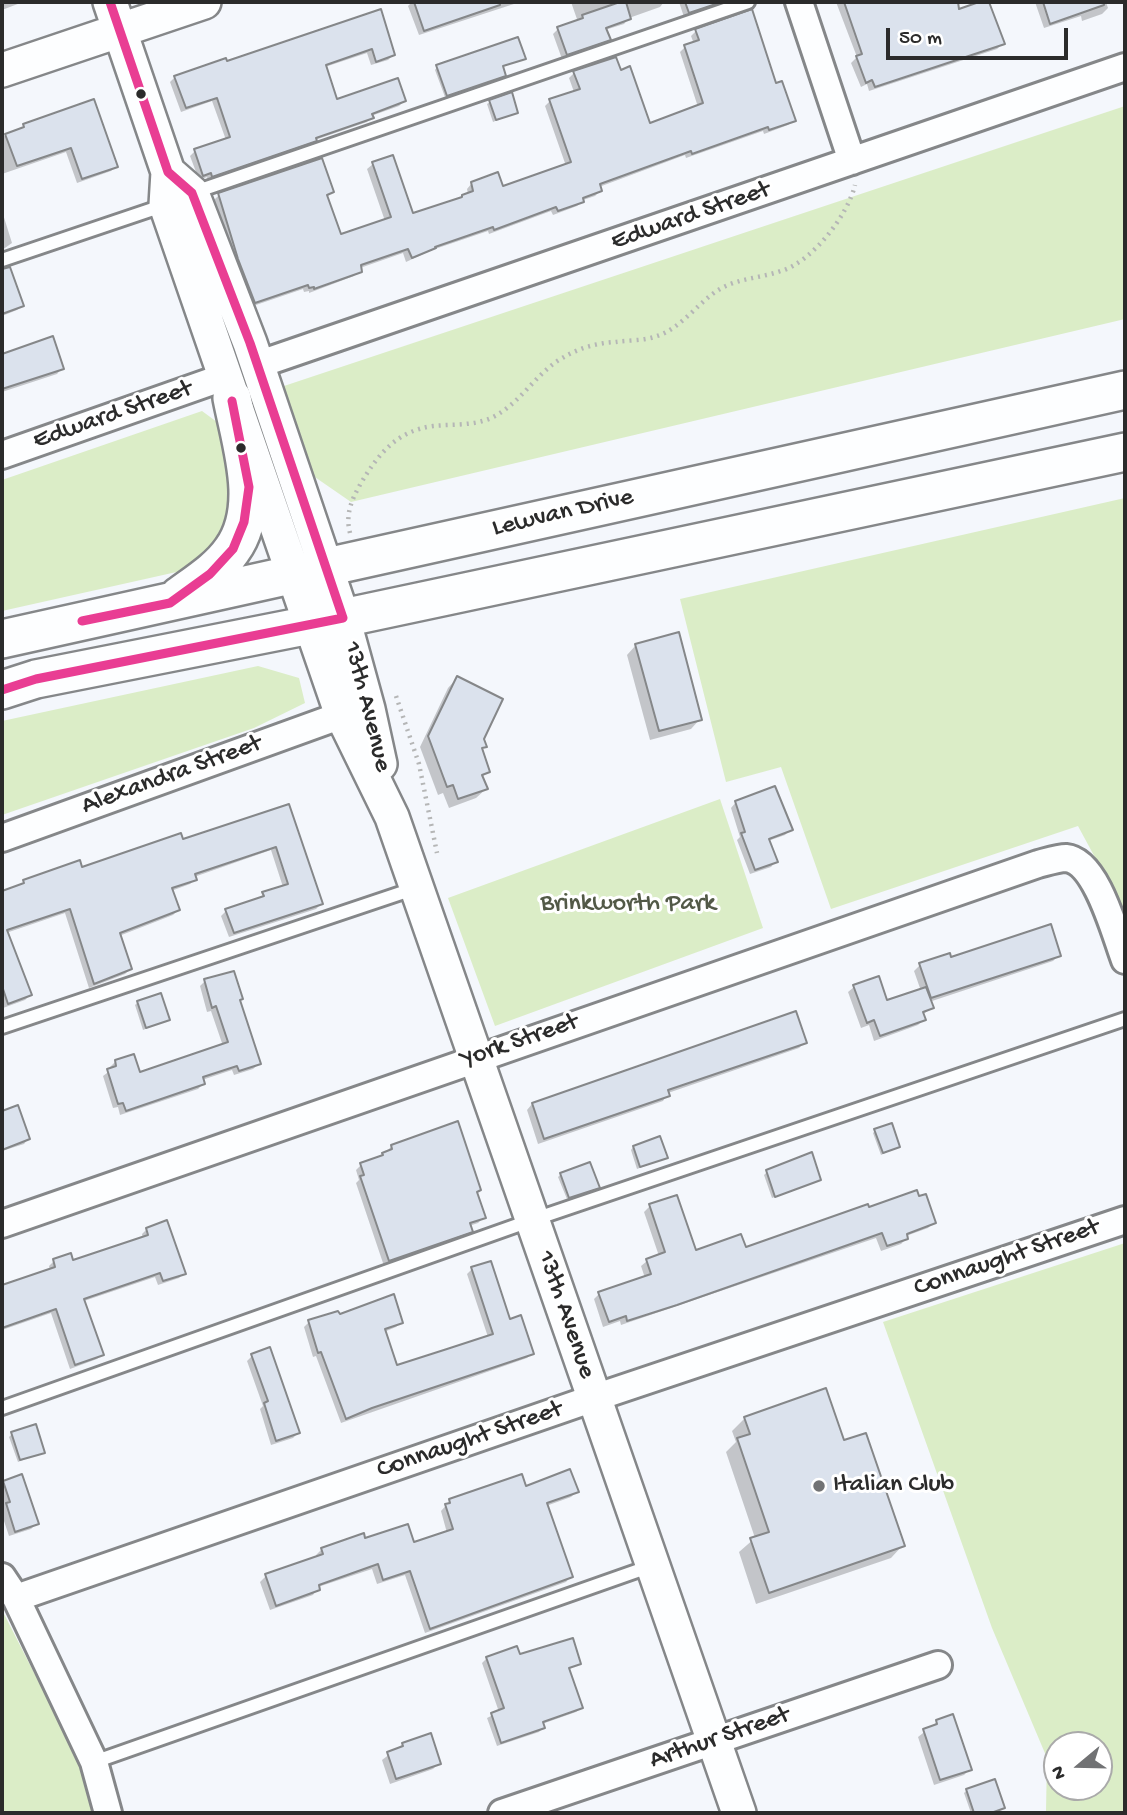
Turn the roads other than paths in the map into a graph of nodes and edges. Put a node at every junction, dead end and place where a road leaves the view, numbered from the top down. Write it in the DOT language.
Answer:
graph roads {
  1 [pos="204,2"];
  2 [pos="748,2"];
  3 [pos="799,2"];
  4 [pos="115,16"];
  5 [pos="1125,67"];
  6 [pos="2,71"];
  7 [pos="852,161"];
  8 [pos="176,190"];
  9 [pos="2,260"];
  10 [pos="257,365"];
  11 [pos="228,388"];
  12 [pos="1125,390"];
  13 [pos="1125,452"];
  14 [pos="2,455"];
  15 [pos="310,571"];
  16 [pos="170,603"];
  17 [pos="326,621"];
  18 [pos="2,639"];
  19 [pos="2,690"];
  20 [pos="342,715"];
  21 [pos="392,817"];
  22 [pos="2,838"];
  23 [pos="416,888"];
  24 [pos="1125,960"];
  25 [pos="1125,1019"];
  26 [pos="2,1027"];
  27 [pos="476,1058"];
  28 [pos="532,1220"];
  29 [pos="1125,1220"];
  30 [pos="2,1224"];
  31 [pos="594,1398"];
  32 [pos="2,1408"];
  33 [pos="652,1566"];
  34 [pos="9,1588"];
  35 [pos="938,1665"];
  36 [pos="713,1740"];
  37 [pos="94,1762"];
  38 [pos="108,1813"];
  39 [pos="502,1813"];
  40 [pos="739,1813"];
  1 -- 4 [label="street"];
  2 -- 8 [label="lane"];
  3 -- 7 [label="street"];
  4 -- 6 [label="street"];
  4 -- 8 [label="street, 13th Avenue"];
  5 -- 7 [label="street, Edward Street"];
  7 -- 10 [label="street, Edward Street"];
  8 -- 9 [label="lane"];
  8 -- 10 [label="street, 13th Avenue"];
  8 -- 11 [label="street, 13th Avenue"];
  10 -- 15 [label="street, 13th Avenue"];
  11 -- 14 [label="street, Edward Street"];
  11 -- 15 [label="street, 13th Avenue"];
  11 -- 16 [label="main road"];
  12 -- 15 [label="main road, Lewvan Drive"];
  13 -- 17 [label="main road, Lewvan Drive"];
  15 -- 16 [label="main road, Lewvan Drive"];
  15 -- 17 [label="street, 13th Avenue"];
  16 -- 18 [label="main road, Lewvan Drive"];
  17 -- 19 [label="main road, Lewvan Drive"];
  17 -- 20 [label="street, 13th Avenue"];
  17 -- 21 [label="street, 13th Avenue"];
  20 -- 21 [label="street, 13th Avenue"];
  20 -- 22 [label="street, Alexandra Street"];
  21 -- 23 [label="street, 13th Avenue"];
  23 -- 26 [label="lane"];
  23 -- 27 [label="street, 13th Avenue"];
  24 -- 27 [label="street, York Street"];
  25 -- 28 [label="lane"];
  27 -- 28 [label="street, 13th Avenue"];
  27 -- 30 [label="street, York Street"];
  28 -- 31 [label="street, 13th Avenue"];
  28 -- 32 [label="lane"];
  29 -- 31 [label="street, Connaught Street"];
  31 -- 33 [label="street, 13th Avenue"];
  31 -- 34 [label="street, Connaught Street"];
  33 -- 36 [label="street, 13th Avenue"];
  33 -- 37 [label="lane"];
  34 -- 37 [label="street"];
  35 -- 36 [label="street, Arthur Street"];
  36 -- 39 [label="street, Arthur Street"];
  36 -- 40 [label="street, 13th Avenue"];
  37 -- 38 [label="street"];
}
